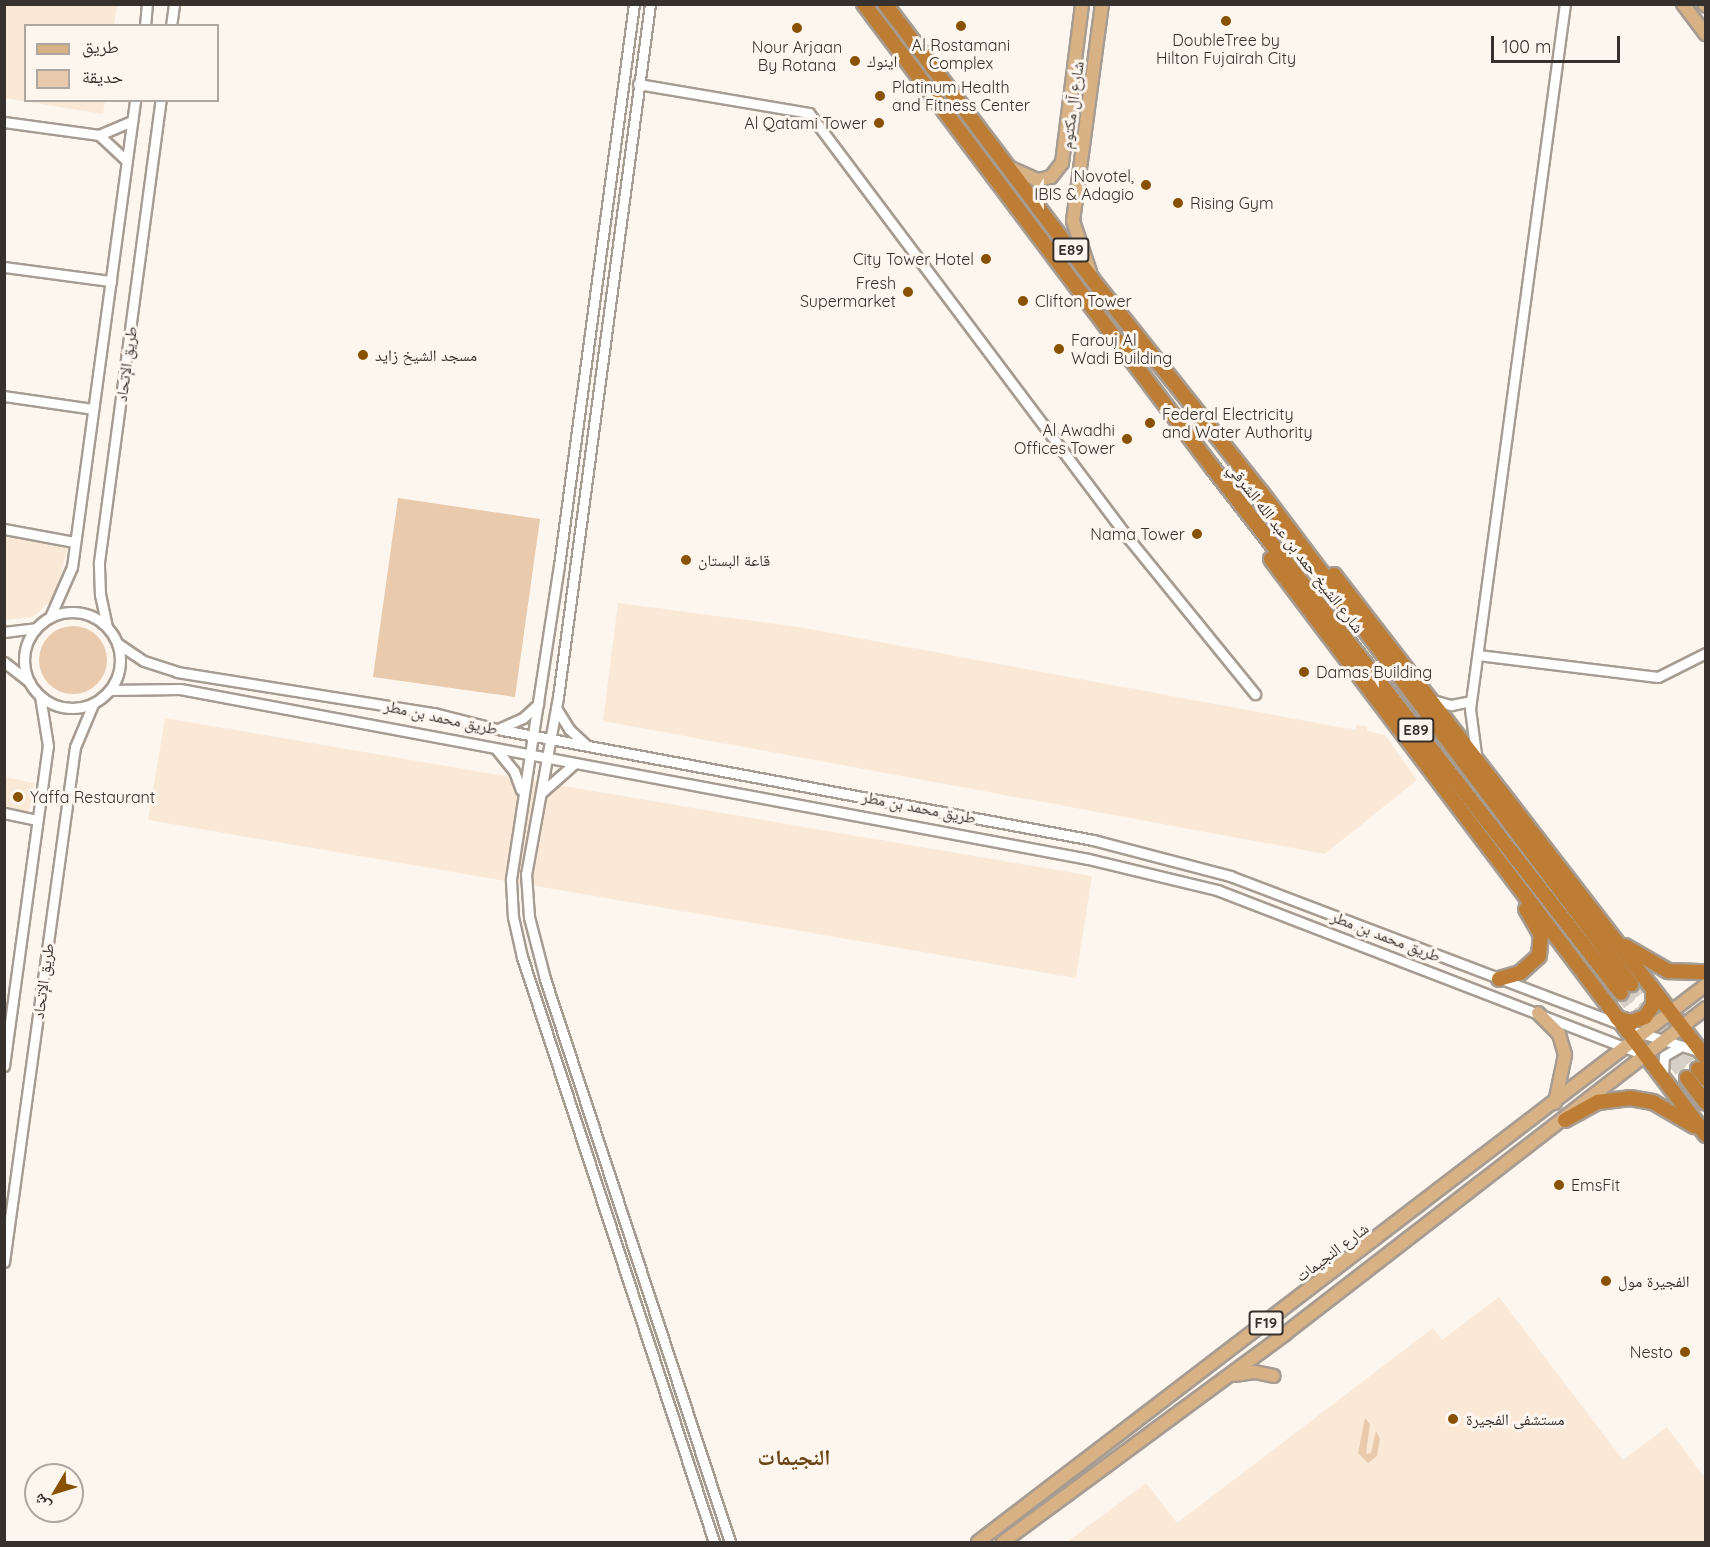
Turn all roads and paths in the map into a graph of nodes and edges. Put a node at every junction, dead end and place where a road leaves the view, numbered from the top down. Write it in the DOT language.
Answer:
graph roads {
  1 [pos="147,4"];
  2 [pos="174,4"];
  3 [pos="650,4"];
  4 [pos="864,4"];
  5 [pos="879,4"];
  6 [pos="885,4"];
  7 [pos="1082,4"];
  8 [pos="1102,4"];
  9 [pos="1565,4"];
  10 [pos="1683,4"];
  11 [pos="637,6"];
  12 [pos="648,16"];
  13 [pos="145,24"];
  14 [pos="171,24"];
  15 [pos="903,28"];
  16 [pos="1706,34"];
  17 [pos="638,84"];
  18 [pos="135,102"];
  19 [pos="161,102"];
  20 [pos="132,121"];
  21 [pos="4,122"];
  22 [pos="1068,132"];
  23 [pos="99,135"];
  24 [pos="1084,142"];
  25 [pos="126,160"];
  26 [pos="1006,166"];
  27 [pos="604,217"];
  28 [pos="620,227"];
  29 [pos="4,267"];
  30 [pos="1092,279"];
  31 [pos="111,282"];
  32 [pos="586,364"];
  33 [pos="600,379"];
  34 [pos="4,396"];
  35 [pos="93,409"];
  36 [pos="1212,467"];
  37 [pos="1261,492"];
  38 [pos="4,528"];
  39 [pos="74,542"];
  40 [pos="558,569"];
  41 [pos="573,580"];
  42 [pos="51,617"];
  43 [pos="107,627"];
  44 [pos="36,628"];
  45 [pos="4,632"];
  46 [pos="117,643"];
  47 [pos="1706,653"];
  48 [pos="1478,655"];
  49 [pos="4,662"];
  50 [pos="29,682"];
  51 [pos="110,690"];
  52 [pos="1255,694"];
  53 [pos="40,696"];
  54 [pos="1433,700"];
  55 [pos="1471,702"];
  56 [pos="93,704"];
  57 [pos="538,704"];
  58 [pos="556,708"];
  59 [pos="497,729"];
  60 [pos="532,735"];
  61 [pos="550,738"];
  62 [pos="588,746"];
  63 [pos="494,748"];
  64 [pos="528,756"];
  65 [pos="546,758"];
  66 [pos="1478,758"];
  67 [pos="574,764"];
  68 [pos="522,794"];
  69 [pos="538,798"];
  70 [pos="4,813"];
  71 [pos="36,820"];
  72 [pos="1508,872"];
  73 [pos="1613,938"];
  74 [pos="1706,972"];
  75 [pos="1499,979"];
  76 [pos="1706,985"];
  77 [pos="1653,990"];
  78 [pos="1706,1008"];
  79 [pos="12,1010"];
  80 [pos="1538,1013"];
  81 [pos="1671,1013"];
  82 [pos="4,1018"];
  83 [pos="1620,1022"];
  84 [pos="1682,1027"];
  85 [pos="1635,1041"];
  86 [pos="1664,1041"];
  87 [pos="1681,1046"];
  88 [pos="1646,1055"];
  89 [pos="5,1062"];
  90 [pos="1699,1067"];
  91 [pos="1665,1082"];
  92 [pos="1555,1103"];
  93 [pos="1706,1103"];
  94 [pos="1565,1120"];
  95 [pos="1705,1135"];
  96 [pos="4,1262"];
  97 [pos="1274,1376"];
  98 [pos="1227,1377"];
  99 [pos="714,1542"];
  100 [pos="730,1542"];
  101 [pos="978,1542"];
  102 [pos="1003,1542"];
  1 -- 13 [label="street"];
  2 -- 14 [label="street"];
  3 -- 12 [label="street"];
  4 -- 36 [label="highway, شارع الشيخ حمد بن عبد الله الشرقي / E89"];
  5 -- 15 [label="highway"];
  6 -- 15 [label="highway, شارع الشيخ حمد بن عبد الله الشرقي / E89"];
  7 -- 22 [label="main road, شارع آل مكتوم"];
  8 -- 24 [label="main road, شارع آل مكتوم"];
  9 -- 48 [label="street"];
  10 -- 16 [label="main road"];
  11 -- 12 [label="street"];
  11 -- 27 [label="street"];
  12 -- 17 [label="street"];
  15 -- 26 [label="highway, شارع الشيخ حمد بن عبد الله الشرقي / E89"];
  17 -- 28 [label="street"];
  17 -- 52 [label="street"];
  18 -- 20 [label="street, طريق اﻹتحاد"];
  19 -- 43 [label="street, طريق اﻹتحاد"];
  20 -- 23 [label="street"];
  20 -- 25 [label="street, طريق اﻹتحاد"];
  21 -- 23 [label="street"];
  22 -- 24 [label="main road"];
  22 -- 26 [label="main road, شارع آل مكتوم"];
  23 -- 25 [label="street"];
  24 -- 30 [label="main road, شارع آل مكتوم"];
  25 -- 31 [label="street, طريق اﻹتحاد"];
  26 -- 30 [label="highway, شارع الشيخ حمد بن عبد الله الشرقي / E89"];
  27 -- 28 [label="street"];
  27 -- 32 [label="street"];
  28 -- 33 [label="street"];
  29 -- 31 [label="street"];
  30 -- 37 [label="highway, شارع الشيخ حمد بن عبد الله الشرقي / E89"];
  31 -- 35 [label="street, طريق اﻹتحاد"];
  32 -- 33 [label="street"];
  32 -- 40 [label="street"];
  33 -- 41 [label="street"];
  34 -- 35 [label="street"];
  35 -- 39 [label="street, طريق اﻹتحاد"];
  36 -- 37 [label="highway, شارع الشيخ حمد بن عبد الله الشرقي / E89"];
  36 -- 72 [label="highway"];
  37 -- 54 [label="highway"];
  38 -- 39 [label="street"];
  39 -- 42 [label="street, طريق اﻹتحاد"];
  40 -- 41 [label="street"];
  40 -- 57 [label="street"];
  41 -- 58 [label="street"];
  42 -- 43 [label="street"];
  42 -- 44 [label="street"];
  43 -- 46 [label="street"];
  44 -- 45 [label="street"];
  44 -- 50 [label="street"];
  46 -- 51 [label="street"];
  46 -- 59 [label="street, طريق محمد بن مطر"];
  47 -- 48 [label="street"];
  48 -- 55 [label="street"];
  49 -- 50 [label="street"];
  50 -- 53 [label="street"];
  51 -- 56 [label="street"];
  51 -- 63 [label="street, طريق محمد بن مطر"];
  53 -- 56 [label="street"];
  53 -- 71 [label="street, طريق اﻹتحاد"];
  54 -- 55 [label="street"];
  54 -- 66 [label="highway"];
  55 -- 66 [label="street"];
  56 -- 96 [label="street, طريق اﻹتحاد"];
  57 -- 59 [label="street"];
  57 -- 60 [label="street"];
  58 -- 61 [label="street"];
  58 -- 62 [label="street"];
  59 -- 60 [label="street, طريق محمد بن مطر"];
  60 -- 61 [label="street, طريق محمد بن مطر"];
  60 -- 64 [label="street"];
  61 -- 62 [label="street, طريق محمد بن مطر"];
  61 -- 65 [label="street"];
  62 -- 75 [label="street, طريق محمد بن مطر"];
  63 -- 64 [label="street, طريق محمد بن مطر"];
  63 -- 68 [label="street"];
  64 -- 65 [label="street, طريق محمد بن مطر"];
  64 -- 68 [label="street"];
  65 -- 67 [label="street, طريق محمد بن مطر"];
  65 -- 69 [label="street"];
  66 -- 73 [label="highway"];
  67 -- 69 [label="street"];
  67 -- 80 [label="street, طريق محمد بن مطر"];
  68 -- 99 [label="street"];
  69 -- 100 [label="street"];
  70 -- 71 [label="street"];
  71 -- 79 [label="street, طريق اﻹتحاد"];
  72 -- 75 [label="highway"];
  72 -- 83 [label="highway"];
  73 -- 74 [label="highway"];
  73 -- 77 [label="highway"];
  75 -- 83 [label="street, طريق محمد بن مطر"];
  76 -- 81 [label="main road, شارع النجيمات / F19"];
  77 -- 81 [label="highway"];
  77 -- 83 [label="highway"];
  78 -- 84 [label="main road, F19"];
  79 -- 82 [label="street"];
  79 -- 89 [label="street, طريق اﻹتحاد"];
  80 -- 85 [label="street, طريق محمد بن مطر"];
  80 -- 92 [label="main road"];
  81 -- 84 [label="highway"];
  81 -- 85 [label="main road, شارع النجيمات / F19"];
  83 -- 85 [label="highway"];
  84 -- 86 [label="main road, F19"];
  84 -- 90 [label="highway"];
  85 -- 86 [label="street, طريق محمد بن مطر"];
  85 -- 88 [label="highway"];
  85 -- 92 [label="main road, شارع النجيمات / F19"];
  86 -- 87 [label="street, طريق محمد بن مطر"];
  86 -- 88 [label="main road, F19"];
  87 -- 90 [label="street, طريق محمد بن مطر"];
  87 -- 91 [label="street"];
  88 -- 91 [label="highway"];
  88 -- 94 [label="main road, F19"];
  90 -- 93 [label="highway"];
  91 -- 95 [label="highway"];
  92 -- 101 [label="main road, شارع النجيمات / F19"];
  94 -- 95 [label="highway"];
  94 -- 98 [label="main road, F19"];
  97 -- 98 [label="main road"];
  98 -- 102 [label="main road, F19"];
}
